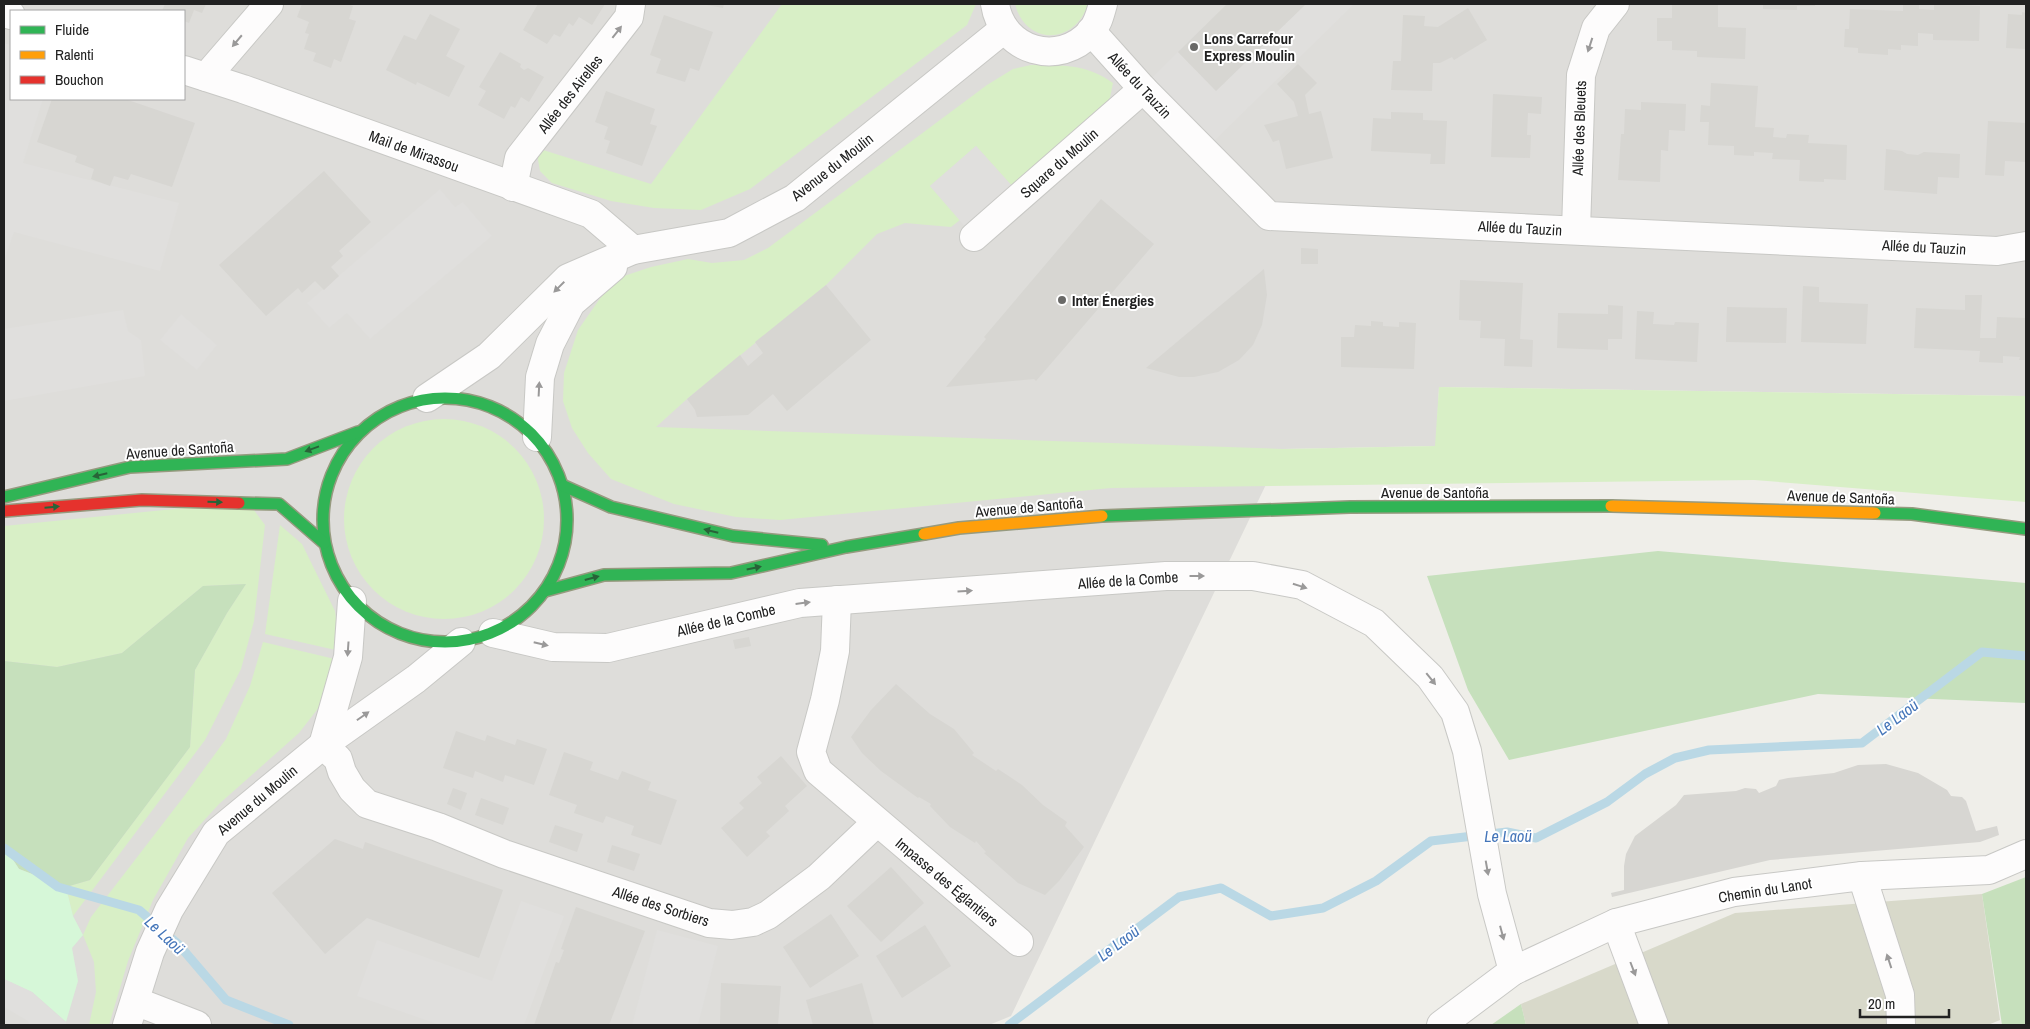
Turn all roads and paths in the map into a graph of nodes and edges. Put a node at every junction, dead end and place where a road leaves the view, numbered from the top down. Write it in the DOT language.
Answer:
graph roads {
  1 [pos="269,4"];
  2 [pos="631,4"];
  3 [pos="995,4"];
  4 [pos="1102,4"];
  5 [pos="1615,4"];
  6 [pos="1004,29"];
  7 [pos="1091,31"];
  8 [pos="195,74"];
  9 [pos="1143,90"];
  10 [pos="513,187"];
  11 [pos="1576,230"];
  12 [pos="974,237"];
  13 [pos="2026,246"];
  14 [pos="633,250"];
  15 [pos="428,398"];
  16 [pos="358,432"];
  17 [pos="537,438"];
  18 [pos="564,486"];
  19 [pos="4,497"];
  20 [pos="4,511"];
  21 [pos="2026,529"];
  22 [pos="324,543"];
  23 [pos="846,547"];
  24 [pos="545,590"];
  25 [pos="837,600"];
  26 [pos="352,601"];
  27 [pos="494,633"];
  28 [pos="461,642"];
  29 [pos="324,744"];
  30 [pos="876,822"];
  31 [pos="2026,854"];
  32 [pos="1862,876"];
  33 [pos="1616,923"];
  34 [pos="1019,942"];
  35 [pos="1514,971"];
  36 [pos="131,1013"];
  37 [pos="198,1025"];
  38 [pos="1441,1025"];
  39 [pos="1654,1025"];
  40 [pos="1901,1025"];
  1 -- 8 [label="street, one-way"];
  10 -- 2 [label="street, Allée des Airelles, one-way"];
  3 -- 6 [label="street"];
  4 -- 7 [label="street"];
  5 -- 11 [label="street, Allée des Bleuets, one-way"];
  6 -- 7 [label="street"];
  6 -- 14 [label="street, Avenue du Moulin"];
  7 -- 9 [label="street, Allée du Tauzin"];
  8 -- 10 [label="street, Mail de Mirassou"];
  9 -- 11 [label="street, Allée du Tauzin"];
  9 -- 12 [label="street, Square du Moulin"];
  10 -- 14 [label="street, Mail de Mirassou"];
  11 -- 13 [label="street, Allée du Tauzin"];
  14 -- 15 [label="street, Avenue du Moulin, one-way"];
  17 -- 14 [label="street, one-way"];
  15 -- 16 [label="main road"];
  15 -- 17 [label="main road"];
  16 -- 19 [label="main road, Avenue de Santoña, one-way"];
  16 -- 22 [label="main road"];
  17 -- 18 [label="main road"];
  23 -- 18 [label="main road, Avenue de Santoña, one-way"];
  18 -- 24 [label="main road"];
  20 -- 22 [label="main road, one-way"];
  21 -- 23 [label="main road, Avenue de Santoña"];
  22 -- 26 [label="main road"];
  24 -- 23 [label="main road, Avenue de Santoña, one-way"];
  24 -- 27 [label="main road"];
  27 -- 25 [label="street, Allée de la Combe, one-way"];
  25 -- 30 [label="street"];
  25 -- 35 [label="street, Allée de la Combe, one-way"];
  26 -- 28 [label="main road"];
  26 -- 29 [label="street, one-way"];
  27 -- 28 [label="main road"];
  29 -- 28 [label="street, Avenue du Moulin, one-way"];
  29 -- 30 [label="street, Allée des Sorbiers"];
  29 -- 36 [label="street, Avenue du Moulin"];
  30 -- 34 [label="street, Impasse des Églantiers"];
  31 -- 32 [label="street, Chemin du Lanot"];
  32 -- 33 [label="street, Chemin du Lanot"];
  40 -- 32 [label="street, one-way"];
  33 -- 35 [label="street, Chemin du Lanot"];
  33 -- 39 [label="street, one-way"];
  35 -- 38 [label="street, Chemin du Lanot"];
  36 -- 37 [label="street"];
}
